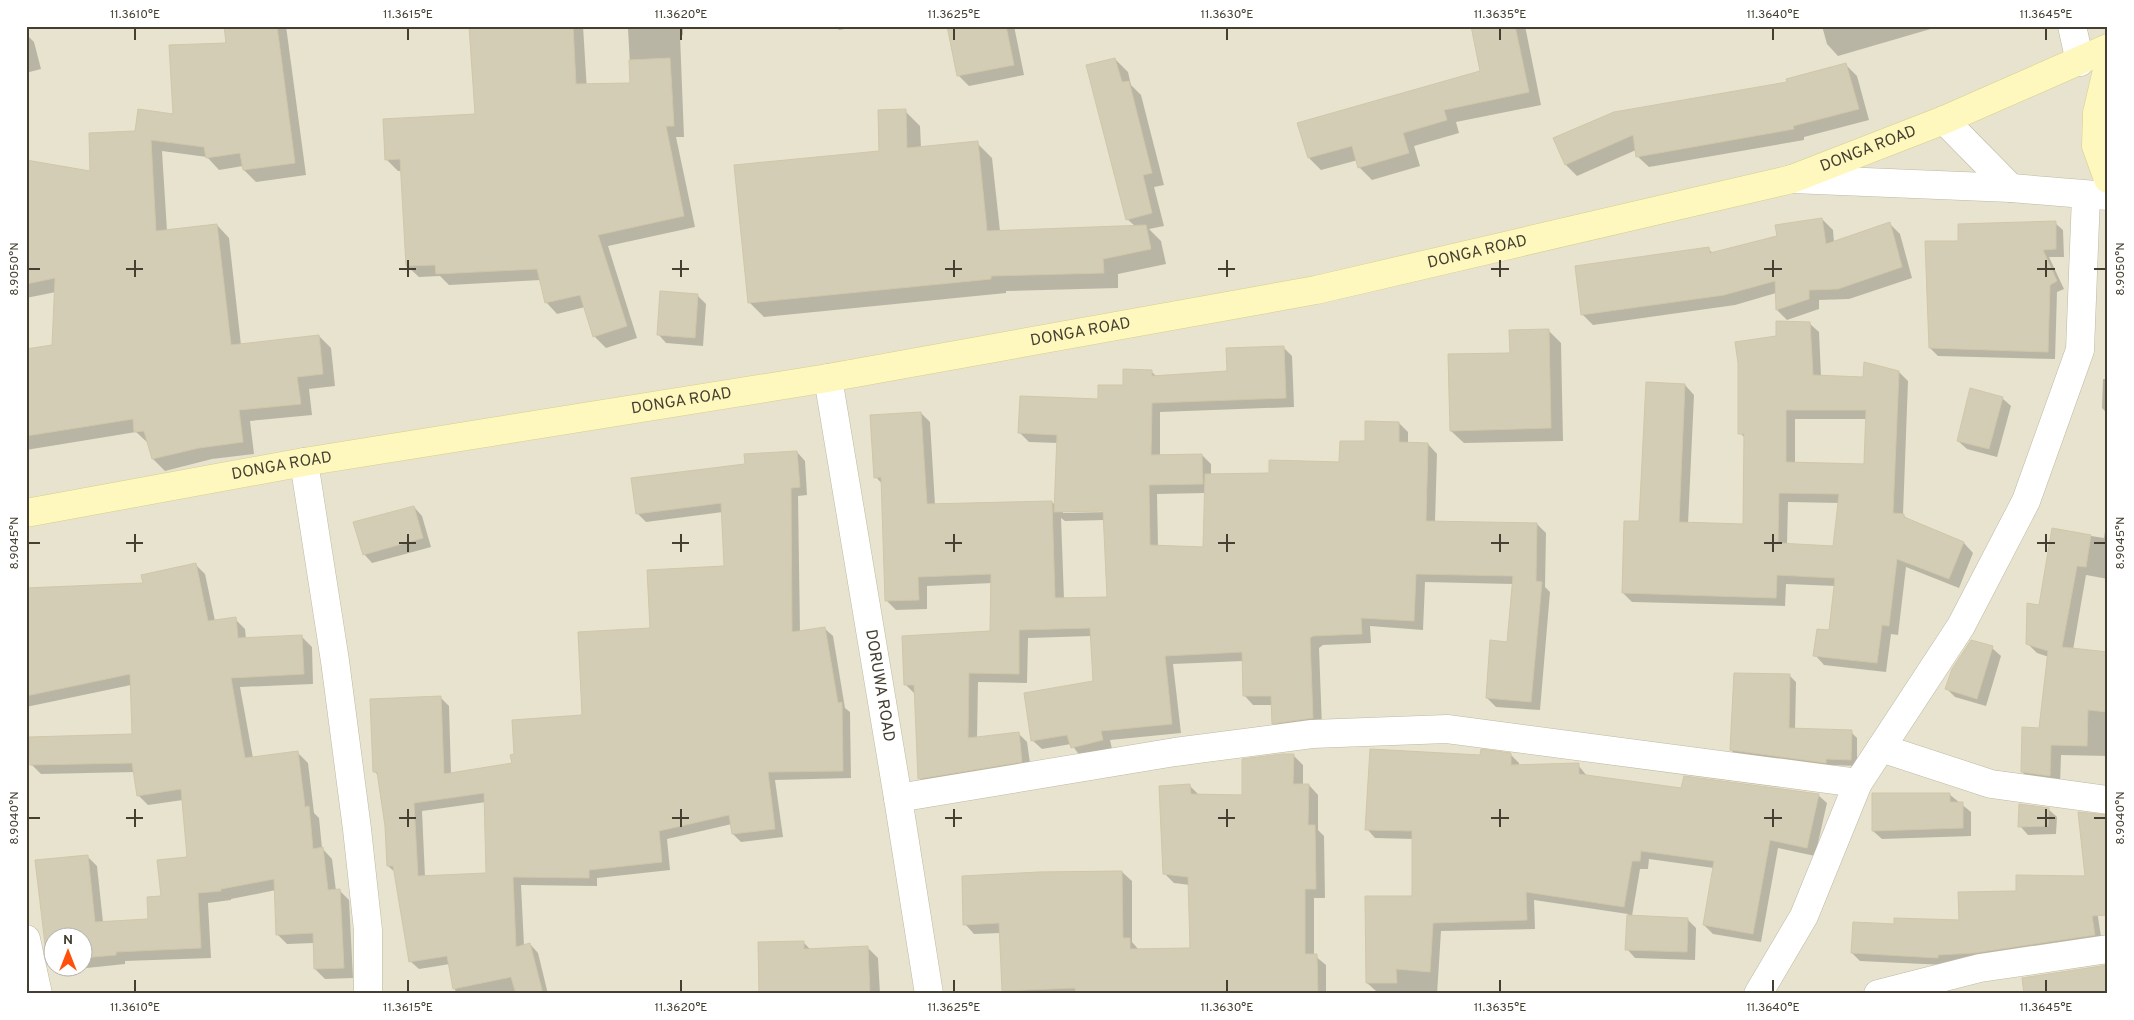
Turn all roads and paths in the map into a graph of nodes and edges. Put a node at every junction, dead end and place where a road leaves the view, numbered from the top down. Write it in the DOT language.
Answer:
graph roads {
  1 [pos="2072,26"];
  2 [pos="2108,48"];
  3 [pos="2080,62"];
  4 [pos="2108,66"];
  5 [pos="1944,120"];
  6 [pos="1792,179"];
  7 [pos="2108,179"];
  8 [pos="2011,188"];
  9 [pos="2097,196"];
  10 [pos="828,378"];
  11 [pos="304,462"];
  12 [pos="26,513"];
  13 [pos="1882,748"];
  14 [pos="1858,783"];
  15 [pos="898,798"];
  16 [pos="2108,800"];
  17 [pos="26,939"];
  18 [pos="2108,949"];
  19 [pos="38,994"];
  20 [pos="368,994"];
  21 [pos="929,994"];
  22 [pos="1758,994"];
  23 [pos="1878,994"];
  1 -- 3 [label="street"];
  2 -- 3 [label="street, DONGA ROAD"];
  3 -- 5 [label="street, DONGA ROAD"];
  4 -- 7 [label="street"];
  5 -- 6 [label="street, DONGA ROAD"];
  5 -- 8 [label="street"];
  6 -- 8 [label="street"];
  6 -- 10 [label="street, DONGA ROAD"];
  8 -- 9 [label="street"];
  9 -- 13 [label="street"];
  10 -- 11 [label="street, DONGA ROAD"];
  10 -- 15 [label="street, DORUWA ROAD"];
  11 -- 12 [label="street, DONGA ROAD"];
  11 -- 20 [label="street"];
  13 -- 14 [label="street"];
  13 -- 16 [label="street"];
  14 -- 15 [label="street"];
  14 -- 22 [label="street"];
  15 -- 21 [label="street, DORUWA ROAD"];
  17 -- 19 [label="street"];
  18 -- 23 [label="street"];
}
